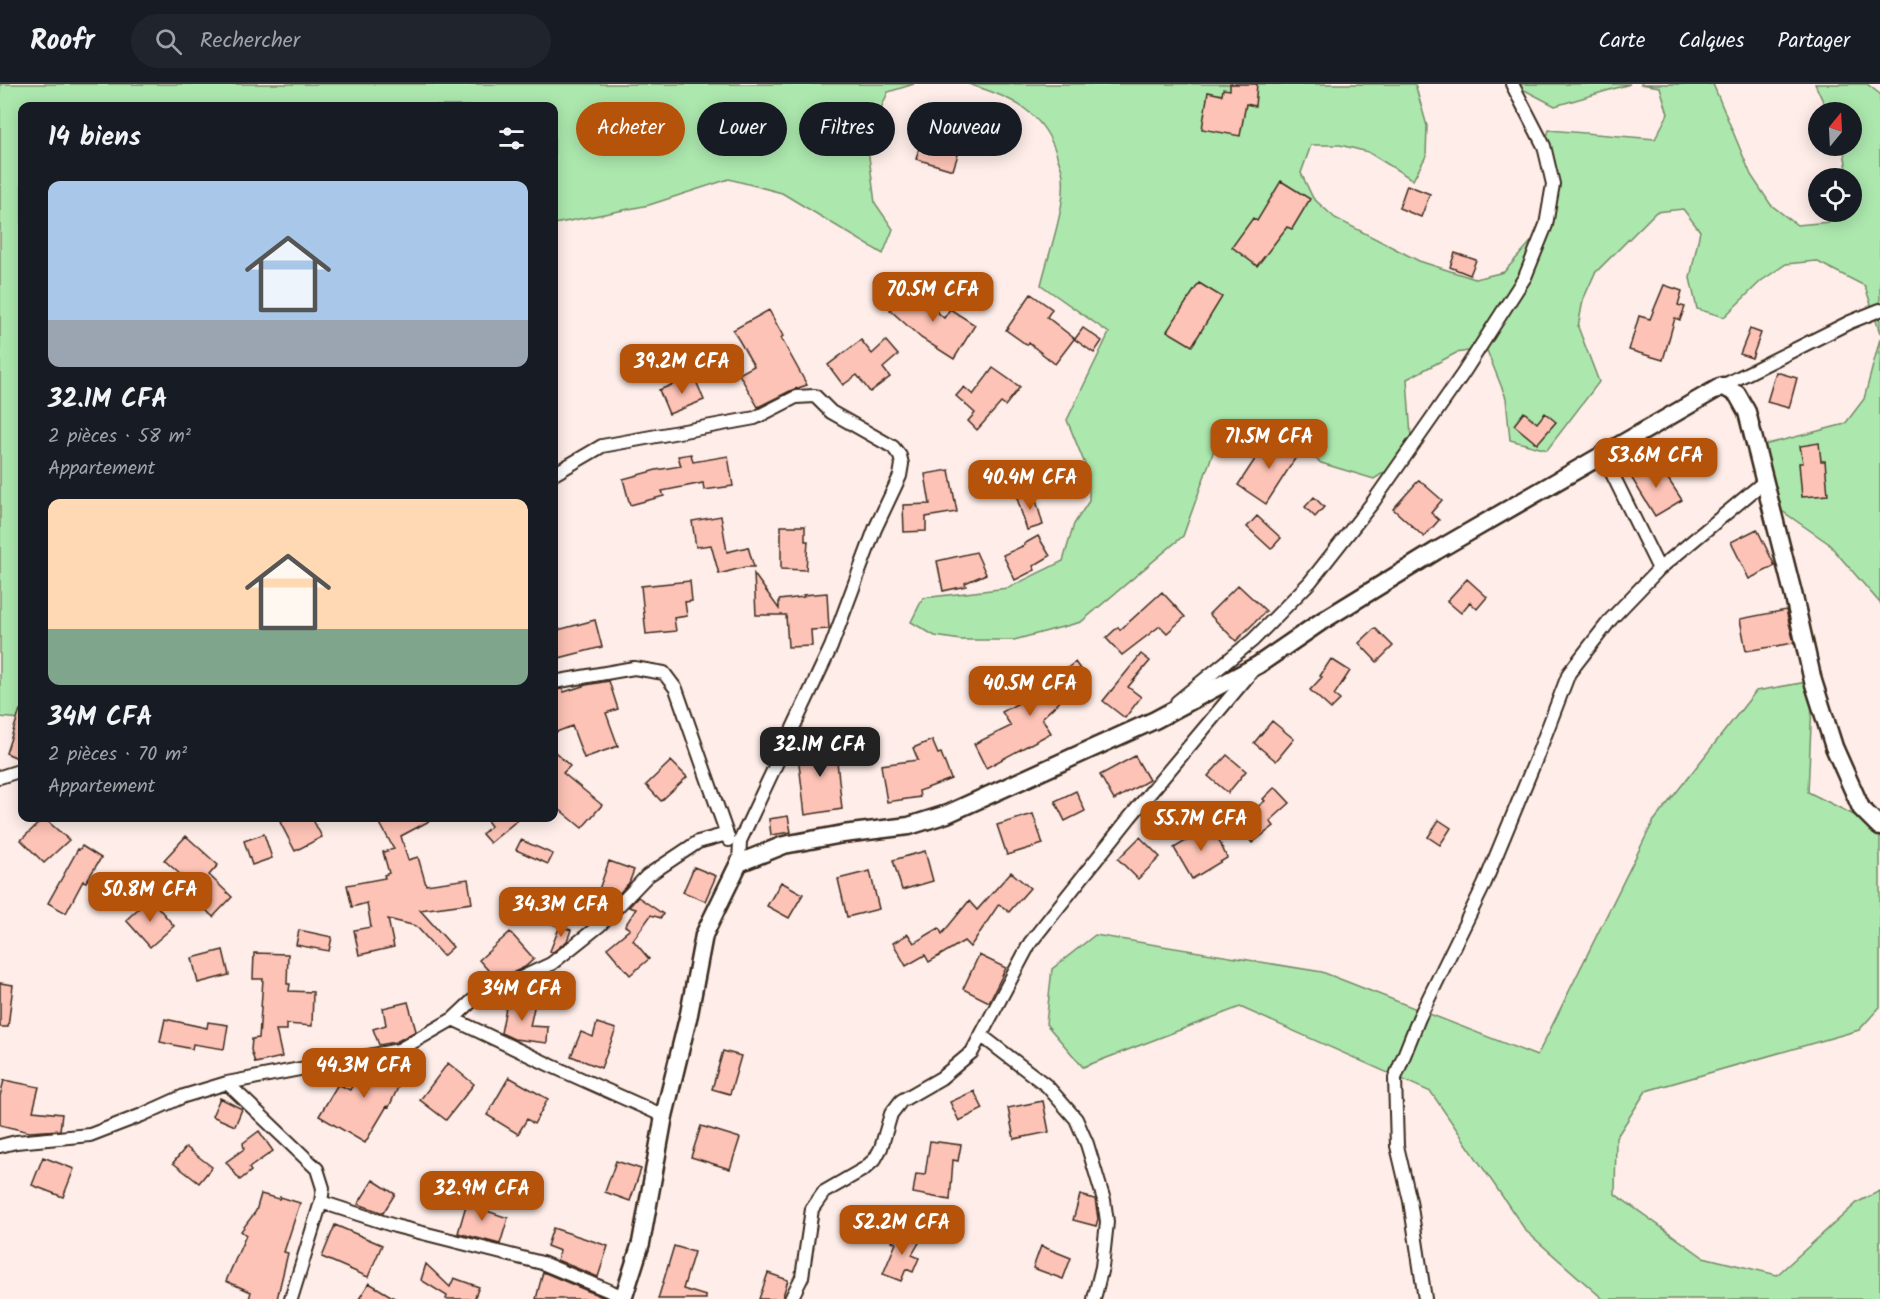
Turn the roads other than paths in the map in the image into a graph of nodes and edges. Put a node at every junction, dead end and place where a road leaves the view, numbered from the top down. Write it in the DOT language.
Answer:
graph roads {
  1 [pos="1512,84"];
  2 [pos="1880,309"];
  3 [pos="1722,386"];
  4 [pos="1603,455"];
  5 [pos="558,472"];
  6 [pos="1765,481"];
  7 [pos="1659,569"];
  8 [pos="1258,665"];
  9 [pos="558,681"];
  10 [pos="1155,720"];
  11 [pos="18,771"];
  12 [pos="0,777"];
  13 [pos="1880,827"];
  14 [pos="727,834"];
  15 [pos="739,863"];
  16 [pos="453,1019"];
  17 [pos="982,1036"];
  18 [pos="227,1083"];
  19 [pos="664,1116"];
  20 [pos="0,1146"];
  21 [pos="321,1202"];
  22 [pos="623,1298"];
  23 [pos="291,1299"];
  24 [pos="791,1299"];
  25 [pos="1094,1299"];
  26 [pos="1425,1299"];
  1 -- 10 [label="street"];
  2 -- 3 [label="street"];
  3 -- 4 [label="main road"];
  3 -- 6 [label="main road"];
  4 -- 7 [label="street"];
  4 -- 8 [label="main road"];
  5 -- 15 [label="street"];
  6 -- 7 [label="street"];
  6 -- 13 [label="main road"];
  7 -- 26 [label="street"];
  8 -- 10 [label="main road"];
  8 -- 17 [label="street"];
  9 -- 14 [label="street"];
  10 -- 15 [label="main road"];
  11 -- 12 [label="street"];
  14 -- 15 [label="street"];
  14 -- 16 [label="street"];
  15 -- 19 [label="main road"];
  16 -- 18 [label="street"];
  16 -- 19 [label="street"];
  17 -- 24 [label="street"];
  17 -- 25 [label="street"];
  18 -- 20 [label="street"];
  18 -- 21 [label="street"];
  19 -- 22 [label="main road"];
  21 -- 22 [label="street"];
  21 -- 23 [label="street"];
}
